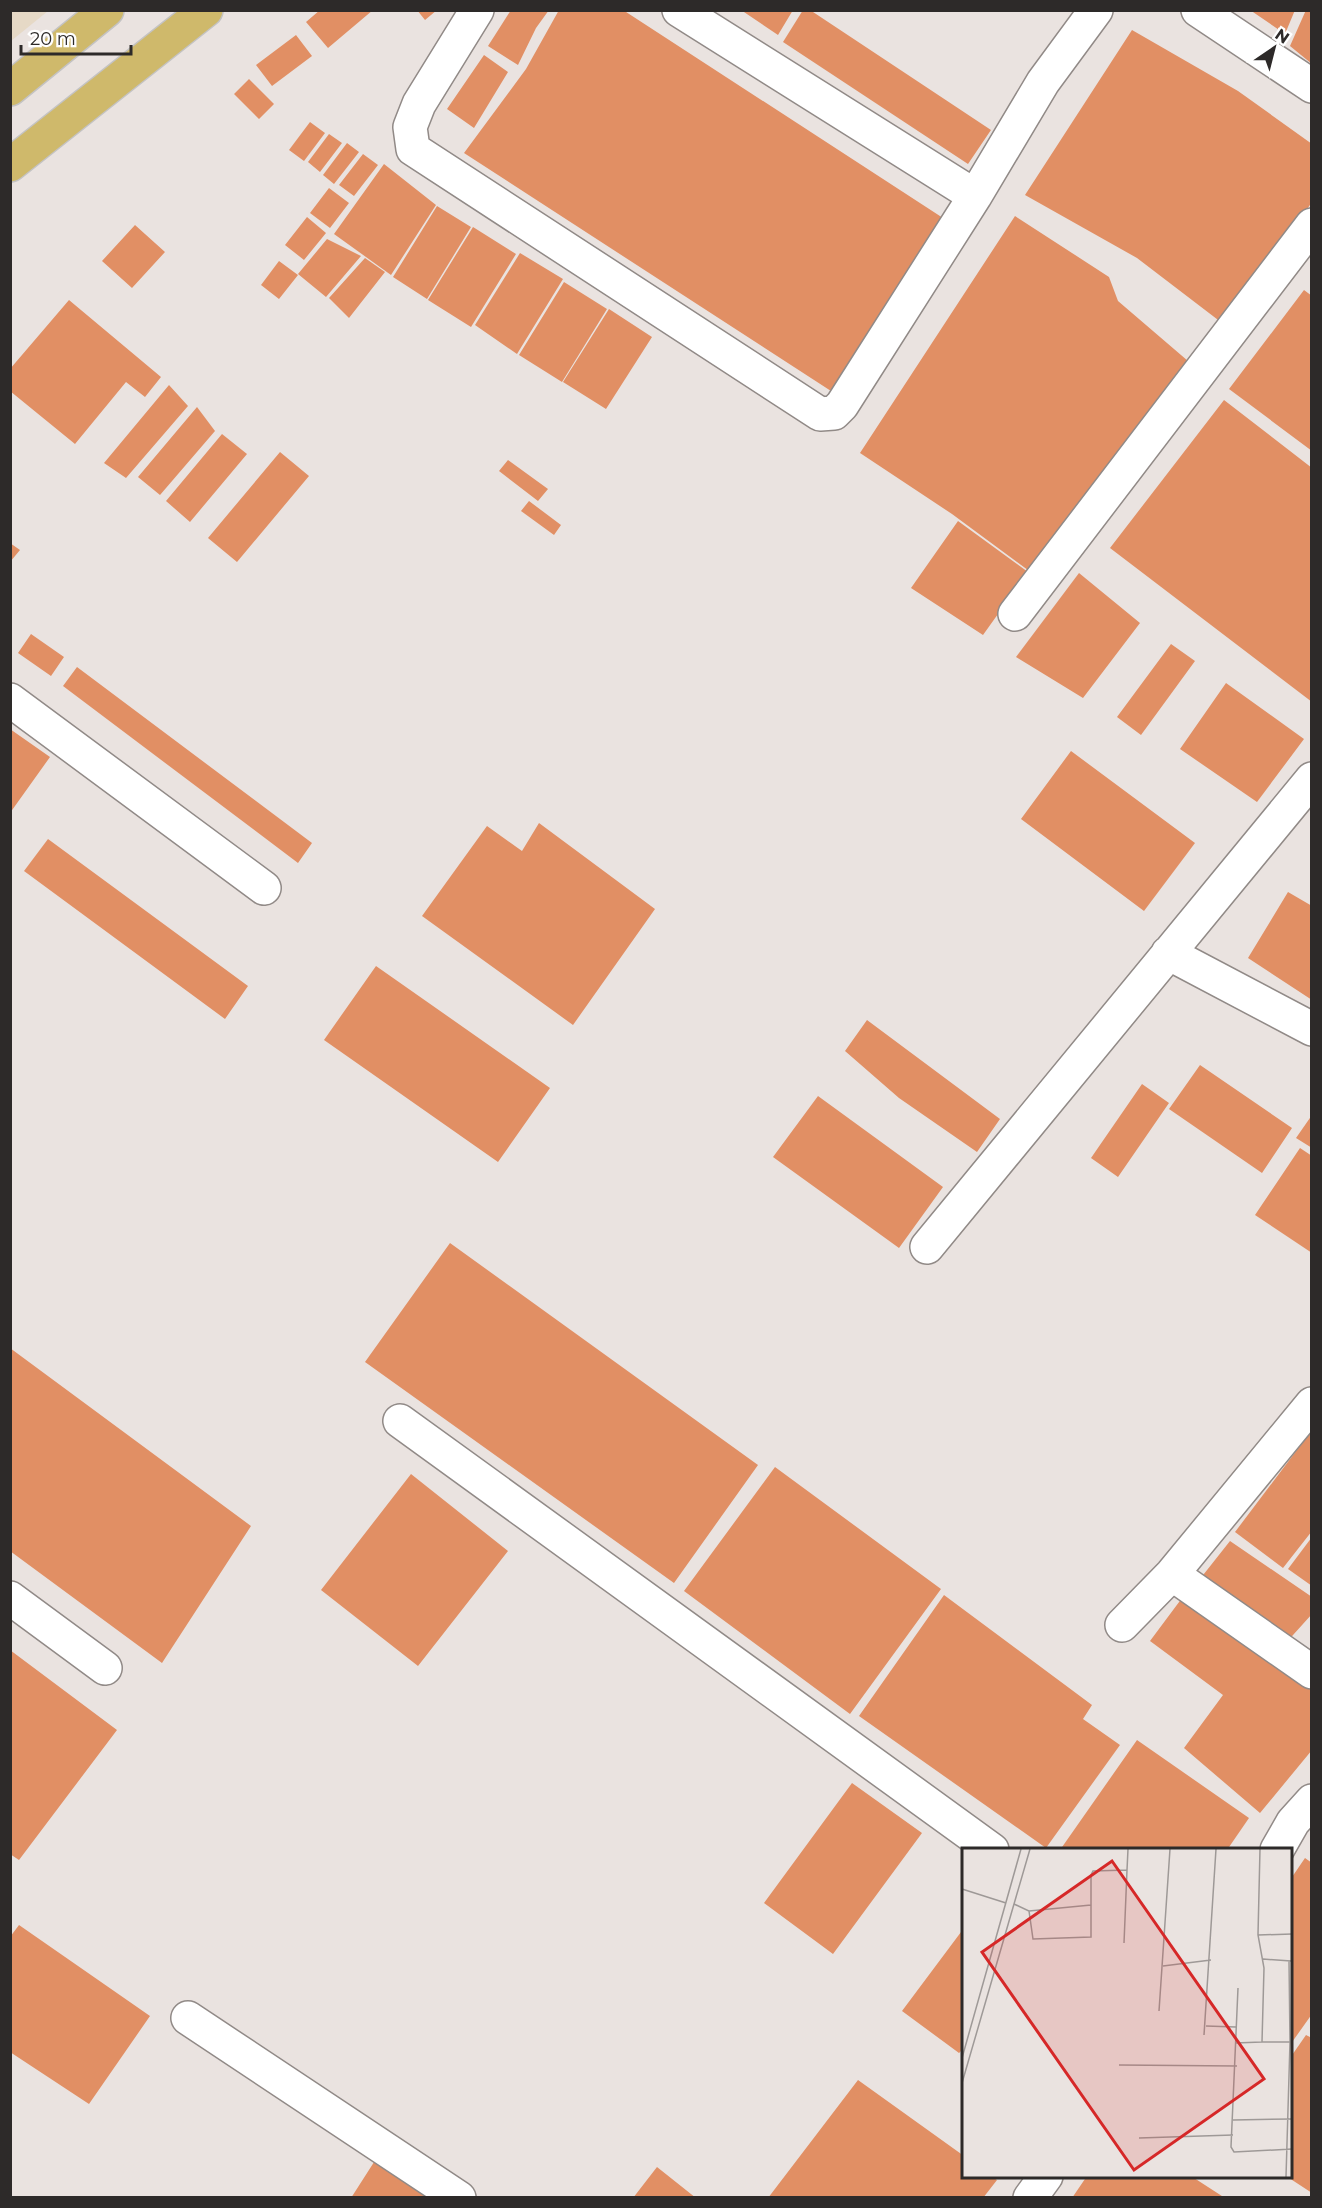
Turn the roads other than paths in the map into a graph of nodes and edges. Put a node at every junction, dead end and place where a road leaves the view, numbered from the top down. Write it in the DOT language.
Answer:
graph roads {
  1 [pos="107,10"];
  2 [pos="206,10"];
  3 [pos="477,10"];
  4 [pos="679,10"];
  5 [pos="1096,10"];
  6 [pos="1198,10"];
  7 [pos="1311,86"];
  8 [pos="10,89"];
  9 [pos="10,165"];
  10 [pos="975,196"];
  11 [pos="1311,225"];
  12 [pos="1015,614"];
  13 [pos="10,700"];
  14 [pos="1311,779"];
  15 [pos="264,888"];
  16 [pos="1168,953"];
  17 [pos="1311,1029"];
  18 [pos="927,1247"];
  19 [pos="1311,1404"];
  20 [pos="400,1421"];
  21 [pos="1172,1574"];
  22 [pos="10,1598"];
  23 [pos="1122,1625"];
  24 [pos="105,1668"];
  25 [pos="1311,1672"];
  26 [pos="1305,1819"];
  27 [pos="989,1848"];
  28 [pos="1279,1848"];
  29 [pos="188,2018"];
  30 [pos="1045,2178"];
  31 [pos="459,2198"];
  32 [pos="1030,2198"];
  1 -- 8 [label="main road"];
  2 -- 9 [label="main road"];
  3 -- 10 [label="street"];
  4 -- 10 [label="street"];
  5 -- 10 [label="street"];
  6 -- 7 [label="street"];
  11 -- 12 [label="street"];
  13 -- 15 [label="street"];
  14 -- 16 [label="street"];
  16 -- 17 [label="street"];
  16 -- 18 [label="street"];
  19 -- 21 [label="street"];
  20 -- 27 [label="street"];
  21 -- 23 [label="street"];
  21 -- 25 [label="street"];
  22 -- 24 [label="street"];
  26 -- 28 [label="street"];
  29 -- 31 [label="street"];
  30 -- 32 [label="street"];
}
